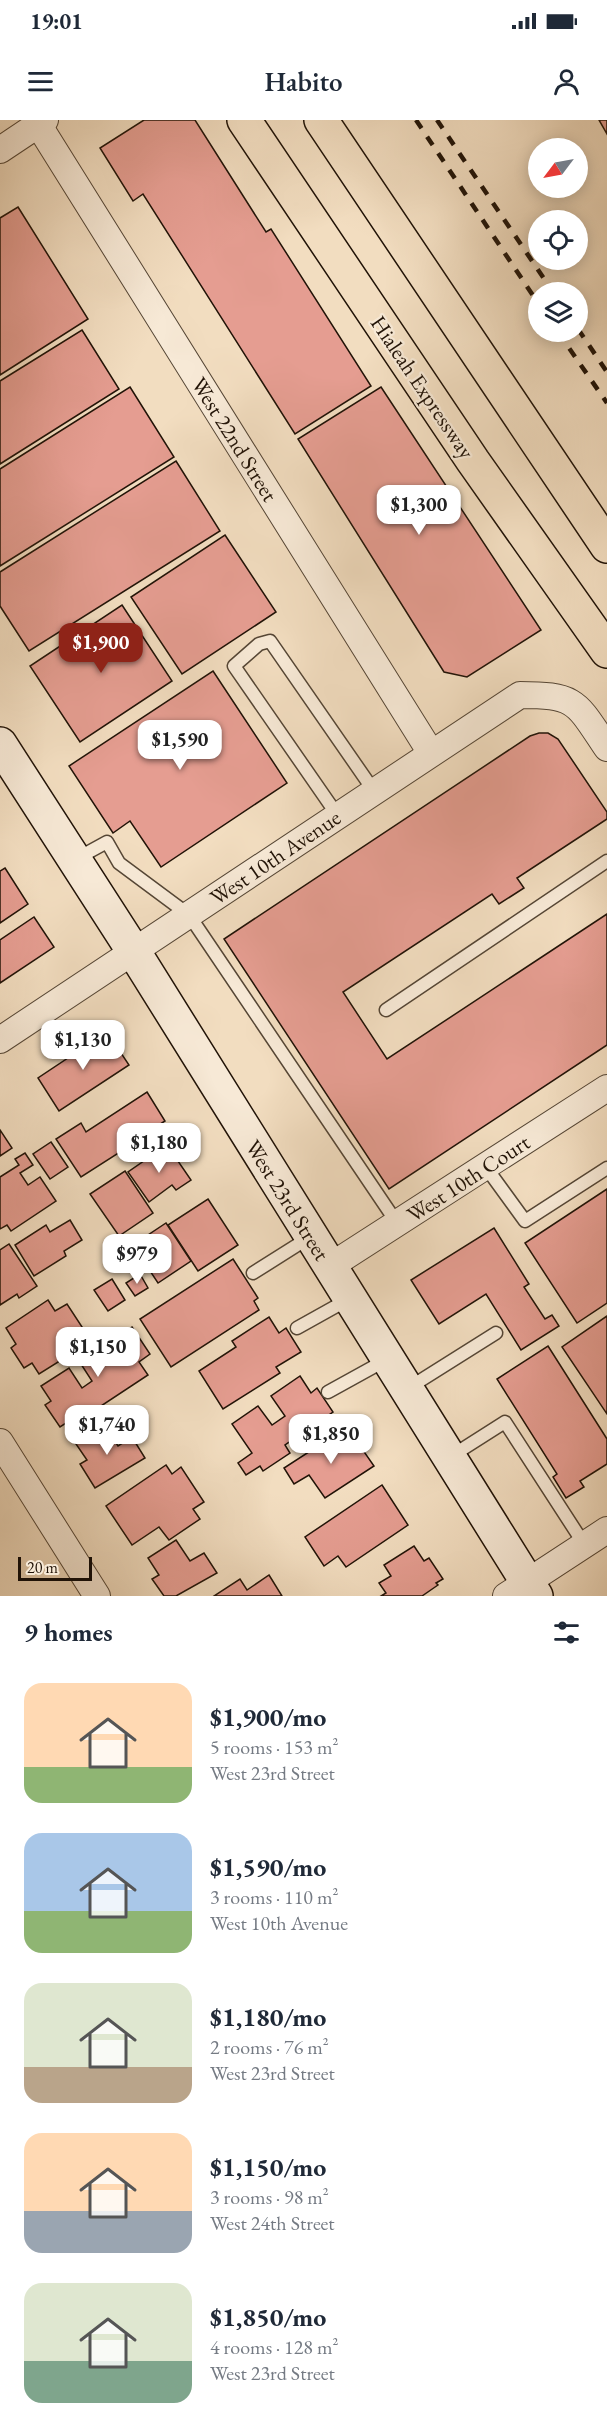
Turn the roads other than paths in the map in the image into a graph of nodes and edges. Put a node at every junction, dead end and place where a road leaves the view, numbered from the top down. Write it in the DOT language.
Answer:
graph roads {
  1 [pos="244,120"];
  2 [pos="321,120"];
  3 [pos="41,122"];
  4 [pos="0,150"];
  5 [pos="607,546"];
  6 [pos="607,651"];
  7 [pos="0,744"];
  8 [pos="607,748"];
  9 [pos="431,753"];
  10 [pos="374,791"];
  11 [pos="338,816"];
  12 [pos="75,860"];
  13 [pos="607,861"];
  14 [pos="189,915"];
  15 [pos="134,952"];
  16 [pos="386,1010"];
  17 [pos="0,1040"];
  18 [pos="607,1088"];
  19 [pos="485,1166"];
  20 [pos="607,1168"];
  21 [pos="398,1223"];
  22 [pos="310,1237"];
  23 [pos="329,1267"];
  24 [pos="252,1272"];
  25 [pos="349,1299"];
  26 [pos="297,1328"];
  27 [pos="496,1333"];
  28 [pos="387,1359"];
  29 [pos="406,1390"];
  30 [pos="328,1392"];
  31 [pos="0,1442"];
  32 [pos="449,1458"];
  33 [pos="607,1530"];
  34 [pos="584,1544"];
  35 [pos="523,1591"];
  36 [pos="97,1596"];
  1 -- 6 [label="main road, Hialeah Expressway"];
  2 -- 5 [label="main road"];
  3 -- 4 [label="street"];
  3 -- 9 [label="street, West 22nd Street"];
  7 -- 12 [label="street, West 23rd Street"];
  8 -- 9 [label="street, West 10th Avenue"];
  9 -- 10 [label="street, West 10th Avenue"];
  10 -- 11 [label="street, West 10th Avenue"];
  10 -- 11 [label="lane"];
  11 -- 14 [label="street, West 10th Avenue"];
  12 -- 14 [label="lane"];
  12 -- 15 [label="street, West 23rd Street"];
  13 -- 16 [label="lane"];
  14 -- 15 [label="street, West 10th Avenue"];
  14 -- 21 [label="lane"];
  15 -- 17 [label="street, West 10th Avenue"];
  15 -- 22 [label="street, West 23rd Street"];
  18 -- 19 [label="street, West 10th Court"];
  19 -- 20 [label="lane"];
  19 -- 21 [label="street, West 10th Court"];
  21 -- 23 [label="street, West 10th Court"];
  22 -- 23 [label="street, West 23rd Street"];
  22 -- 24 [label="lane"];
  23 -- 25 [label="street, West 23rd Street"];
  25 -- 26 [label="lane"];
  25 -- 28 [label="street, West 23rd Street"];
  27 -- 29 [label="lane"];
  28 -- 29 [label="street, West 23rd Street"];
  28 -- 30 [label="lane"];
  29 -- 32 [label="street, West 23rd Street"];
  31 -- 36 [label="street"];
  32 -- 34 [label="lane"];
  32 -- 35 [label="street, West 23rd Street"];
  33 -- 34 [label="street"];
  34 -- 35 [label="street"];
}
